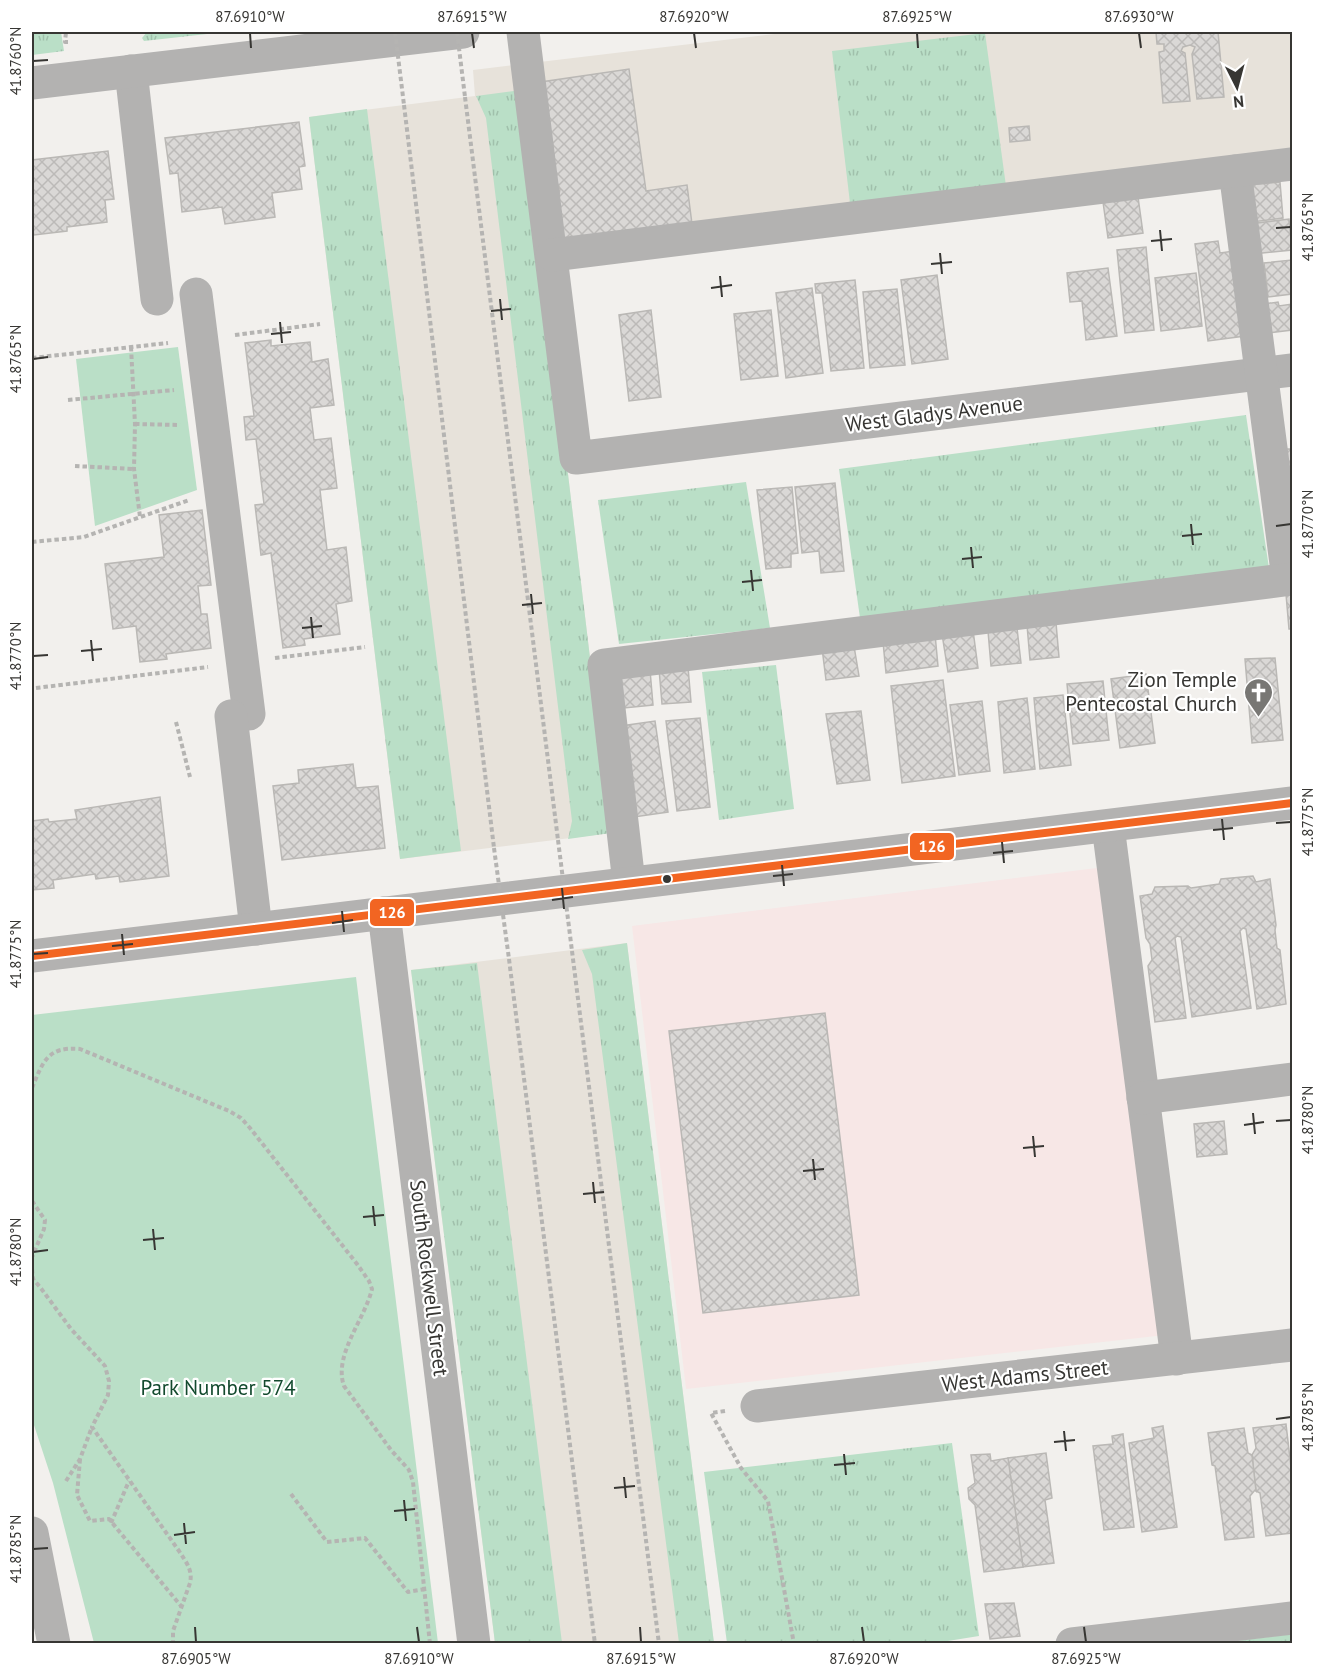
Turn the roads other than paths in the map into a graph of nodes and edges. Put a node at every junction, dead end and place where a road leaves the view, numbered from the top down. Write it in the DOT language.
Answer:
graph roads {
  1 [pos="463,32"];
  2 [pos="523,32"];
  3 [pos="131,71"];
  4 [pos="32,83"];
  5 [pos="1293,164"];
  6 [pos="1235,171"];
  7 [pos="552,255"];
  8 [pos="196,294"];
  9 [pos="157,299"];
  10 [pos="1277,372"];
  11 [pos="1290,579"];
  12 [pos="1293,803"];
  13 [pos="1108,826"];
  14 [pos="628,883"];
  15 [pos="384,912"];
  16 [pos="256,929"];
  17 [pos="32,956"];
  18 [pos="1293,1079"];
  19 [pos="1143,1098"];
  20 [pos="1293,1345"];
  21 [pos="1177,1359"];
  22 [pos="757,1406"];
  23 [pos="32,1533"];
  24 [pos="1293,1618"];
  25 [pos="54,1644"];
  26 [pos="474,1644"];
  27 [pos="1071,1644"];
  1 -- 3 [label="street"];
  2 -- 7 [label="street"];
  3 -- 4 [label="street"];
  3 -- 9 [label="street"];
  5 -- 6 [label="street"];
  6 -- 7 [label="street"];
  6 -- 10 [label="street"];
  7 -- 10 [label="street, West Gladys Avenue"];
  8 -- 16 [label="street"];
  10 -- 11 [label="street"];
  11 -- 14 [label="street"];
  12 -- 13 [label="street"];
  13 -- 14 [label="street"];
  13 -- 19 [label="street"];
  14 -- 15 [label="street"];
  15 -- 16 [label="street"];
  15 -- 26 [label="street, South Rockwell Street"];
  16 -- 17 [label="street"];
  18 -- 19 [label="street"];
  19 -- 21 [label="street"];
  20 -- 21 [label="street, West Adams Street"];
  21 -- 22 [label="street, West Adams Street"];
  23 -- 25 [label="street"];
  24 -- 27 [label="street"];
}
